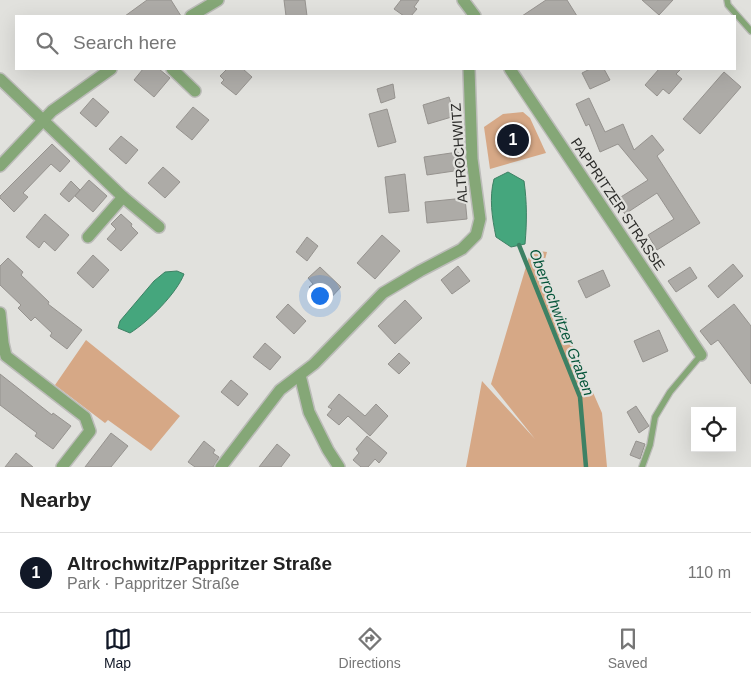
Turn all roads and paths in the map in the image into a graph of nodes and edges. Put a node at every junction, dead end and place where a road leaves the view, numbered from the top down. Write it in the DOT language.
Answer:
graph roads {
  1 [pos="218,0"];
  2 [pos="463,0"];
  3 [pos="727,0"];
  4 [pos="193,15"];
  5 [pos="473,15"];
  6 [pos="751,31"];
  7 [pos="110,70"];
  8 [pos="173,70"];
  9 [pos="469,70"];
  10 [pos="511,70"];
  11 [pos="0,79"];
  12 [pos="195,90"];
  13 [pos="43,120"];
  14 [pos="0,166"];
  15 [pos="122,197"];
  16 [pos="159,227"];
  17 [pos="88,237"];
  18 [pos="0,313"];
  19 [pos="701,355"];
  20 [pos="300,375"];
  21 [pos="62,467"];
  22 [pos="221,467"];
  23 [pos="339,467"];
  24 [pos="642,467"];
  1 -- 4 [label="street"];
  2 -- 5 [label="street"];
  3 -- 6 [label="lane"];
  7 -- 13 [label="street"];
  8 -- 12 [label="street"];
  9 -- 20 [label="street, ALTROCHWITZ"];
  10 -- 19 [label="street, PAPPRITZER STRASSE"];
  11 -- 13 [label="street"];
  13 -- 14 [label="street"];
  13 -- 15 [label="street"];
  15 -- 16 [label="street"];
  15 -- 17 [label="street"];
  18 -- 21 [label="street"];
  19 -- 24 [label="lane"];
  20 -- 22 [label="street"];
  20 -- 23 [label="street"];
}
